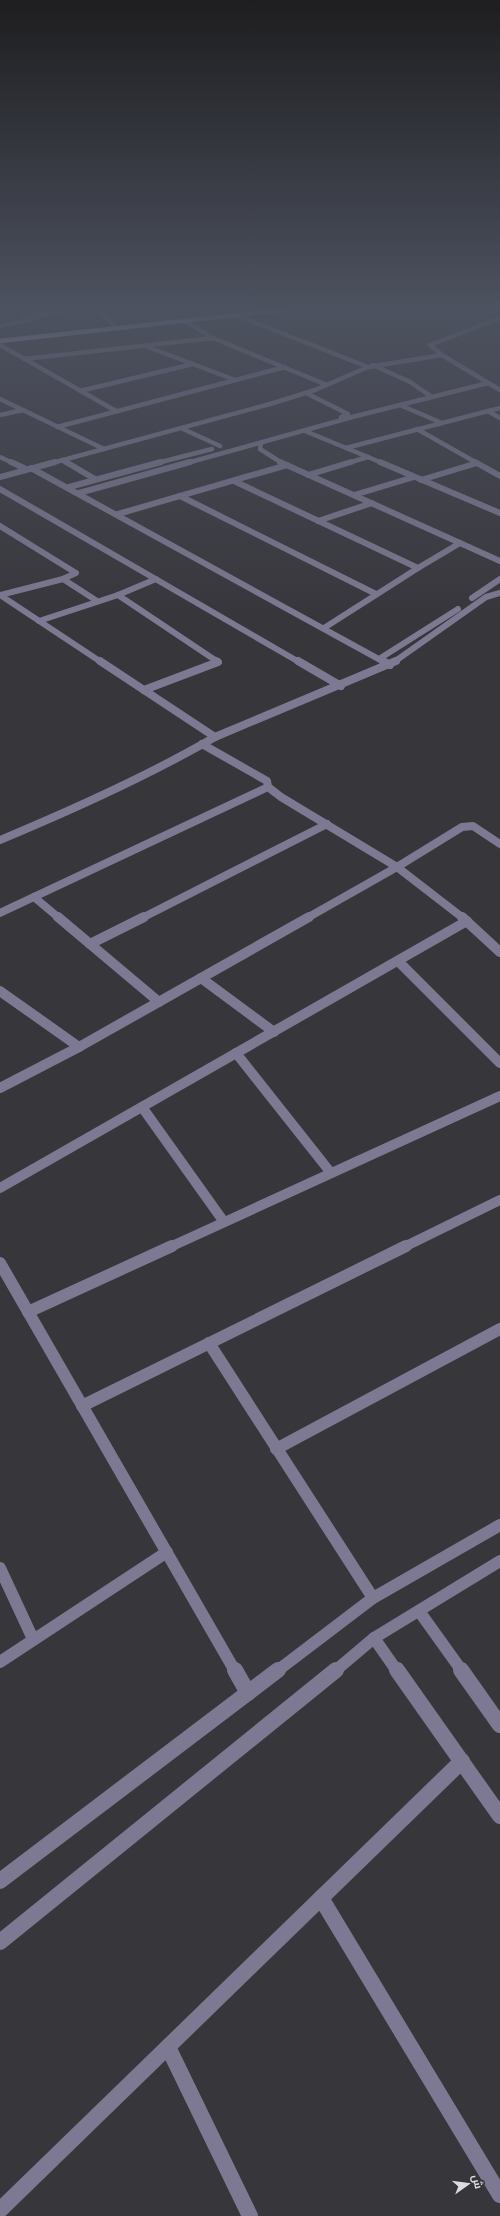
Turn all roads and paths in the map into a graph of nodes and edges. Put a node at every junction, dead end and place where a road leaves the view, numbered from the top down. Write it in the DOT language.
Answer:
graph roads {
  1 [pos="26,411"];
  2 [pos="114,411"];
  3 [pos="240,411"];
  4 [pos="341,411"];
  5 [pos="377,411"];
  6 [pos="415,411"];
  7 [pos="486,411"];
  8 [pos="488,411"];
  9 [pos="15,412"];
  10 [pos="0,415"];
  11 [pos="500,418"];
  12 [pos="442,423"];
  13 [pos="58,426"];
  14 [pos="181,428"];
  15 [pos="417,430"];
  16 [pos="305,431"];
  17 [pos="236,443"];
  18 [pos="261,443"];
  19 [pos="228,445"];
  20 [pos="220,446"];
  21 [pos="346,448"];
  22 [pos="104,449"];
  23 [pos="94,451"];
  24 [pos="0,457"];
  25 [pos="368,457"];
  26 [pos="62,460"];
  27 [pos="477,463"];
  28 [pos="287,465"];
  29 [pos="29,469"];
  30 [pos="308,474"];
  31 [pos="414,476"];
  32 [pos="500,476"];
  33 [pos="0,477"];
  34 [pos="95,478"];
  35 [pos="421,480"];
  36 [pos="234,481"];
  37 [pos="69,487"];
  38 [pos="0,489"];
  39 [pos="79,493"];
  40 [pos="354,495"];
  41 [pos="180,496"];
  42 [pos="372,503"];
  43 [pos="500,513"];
  44 [pos="118,514"];
  45 [pos="318,521"];
  46 [pos="0,526"];
  47 [pos="460,542"];
  48 [pos="500,561"];
  49 [pos="418,568"];
  50 [pos="63,578"];
  51 [pos="156,579"];
  52 [pos="500,579"];
  53 [pos="500,593"];
  54 [pos="376,594"];
  55 [pos="0,595"];
  56 [pos="118,595"];
  57 [pos="98,601"];
  58 [pos="38,621"];
  59 [pos="324,628"];
  60 [pos="379,659"];
  61 [pos="390,665"];
  62 [pos="341,686"];
  63 [pos="144,690"];
  64 [pos="215,737"];
  65 [pos="202,744"];
  66 [pos="268,786"];
  67 [pos="327,824"];
  68 [pos="0,840"];
  69 [pos="500,844"];
  70 [pos="397,866"];
  71 [pos="34,897"];
  72 [pos="0,913"];
  73 [pos="467,922"];
  74 [pos="90,944"];
  75 [pos="500,952"];
  76 [pos="398,961"];
  77 [pos="202,978"];
  78 [pos="0,991"];
  79 [pos="159,1002"];
  80 [pos="274,1032"];
  81 [pos="79,1047"];
  82 [pos="236,1053"];
  83 [pos="500,1063"];
  84 [pos="0,1088"];
  85 [pos="500,1096"];
  86 [pos="142,1107"];
  87 [pos="331,1173"];
  88 [pos="0,1188"];
  89 [pos="500,1200"];
  90 [pos="224,1222"];
  91 [pos="0,1263"];
  92 [pos="28,1312"];
  93 [pos="500,1329"];
  94 [pos="209,1343"];
  95 [pos="82,1406"];
  96 [pos="276,1449"];
  97 [pos="500,1525"];
  98 [pos="167,1552"];
  99 [pos="500,1561"];
  100 [pos="0,1568"];
  101 [pos="373,1598"];
  102 [pos="419,1611"];
  103 [pos="374,1638"];
  104 [pos="33,1639"];
  105 [pos="0,1662"];
  106 [pos="248,1693"];
  107 [pos="500,1725"];
  108 [pos="462,1761"];
  109 [pos="500,1816"];
  110 [pos="0,1881"];
  111 [pos="321,1898"];
  112 [pos="0,1942"];
  113 [pos="168,2047"];
  114 [pos="500,2195"];
  115 [pos="0,2210"];
  116 [pos="250,2216"];
  1 -- 13 [label="street"];
  2 -- 13 [label="street"];
  3 -- 14 [label="street"];
  4 -- 17 [label="street"];
  5 -- 16 [label="street"];
  6 -- 12 [label="street"];
  7 -- 12 [label="street"];
  8 -- 11 [label="street"];
  9 -- 10 [label="street"];
  9 -- 23 [label="street"];
  12 -- 15 [label="street"];
  13 -- 22 [label="street"];
  14 -- 20 [label="street"];
  14 -- 22 [label="street"];
  15 -- 21 [label="street"];
  15 -- 27 [label="street"];
  16 -- 18 [label="street"];
  16 -- 21 [label="street"];
  18 -- 28 [label="street"];
  18 -- 39 [label="street"];
  19 -- 20 [label="street"];
  20 -- 34 [label="street"];
  21 -- 25 [label="street"];
  22 -- 23 [label="street"];
  23 -- 26 [label="street"];
  24 -- 29 [label="street"];
  25 -- 30 [label="street"];
  25 -- 31 [label="street"];
  26 -- 29 [label="street"];
  26 -- 34 [label="street"];
  27 -- 32 [label="street"];
  27 -- 35 [label="street"];
  28 -- 30 [label="street"];
  28 -- 36 [label="street"];
  29 -- 33 [label="street"];
  29 -- 37 [label="street"];
  30 -- 40 [label="street"];
  31 -- 35 [label="street"];
  31 -- 40 [label="street"];
  34 -- 37 [label="street"];
  35 -- 43 [label="street"];
  36 -- 41 [label="street"];
  36 -- 45 [label="street"];
  37 -- 39 [label="street"];
  38 -- 51 [label="street"];
  39 -- 44 [label="street"];
  40 -- 42 [label="street"];
  41 -- 44 [label="street"];
  41 -- 54 [label="street"];
  42 -- 45 [label="street"];
  42 -- 47 [label="street"];
  44 -- 59 [label="street"];
  45 -- 49 [label="street"];
  46 -- 50 [label="street"];
  47 -- 48 [label="street"];
  47 -- 49 [label="street"];
  49 -- 54 [label="street"];
  50 -- 55 [label="street"];
  50 -- 57 [label="street"];
  51 -- 56 [label="street"];
  51 -- 62 [label="street"];
  52 -- 60 [label="street"];
  53 -- 61 [label="street"];
  54 -- 59 [label="street"];
  55 -- 58 [label="street"];
  56 -- 57 [label="street"];
  56 -- 63 [label="street"];
  57 -- 58 [label="street"];
  58 -- 63 [label="street"];
  59 -- 60 [label="street"];
  60 -- 61 [label="street"];
  61 -- 62 [label="street"];
  62 -- 64 [label="street"];
  63 -- 64 [label="street"];
  64 -- 65 [label="street"];
  65 -- 66 [label="street"];
  65 -- 68 [label="street"];
  66 -- 67 [label="street"];
  66 -- 71 [label="street"];
  67 -- 70 [label="street"];
  67 -- 74 [label="street"];
  69 -- 70 [label="street"];
  70 -- 73 [label="street"];
  70 -- 77 [label="street"];
  71 -- 72 [label="street"];
  71 -- 74 [label="street"];
  73 -- 75 [label="street"];
  73 -- 76 [label="street"];
  74 -- 79 [label="street"];
  76 -- 80 [label="street"];
  76 -- 83 [label="street"];
  77 -- 79 [label="street"];
  77 -- 80 [label="street"];
  78 -- 81 [label="street"];
  79 -- 81 [label="street"];
  80 -- 82 [label="street"];
  81 -- 84 [label="street"];
  82 -- 86 [label="street"];
  82 -- 87 [label="street"];
  85 -- 87 [label="street"];
  86 -- 88 [label="street"];
  86 -- 90 [label="street"];
  87 -- 90 [label="street"];
  89 -- 94 [label="street"];
  90 -- 92 [label="street"];
  91 -- 92 [label="street"];
  92 -- 95 [label="street"];
  93 -- 96 [label="street"];
  94 -- 95 [label="street"];
  94 -- 96 [label="street"];
  95 -- 98 [label="street"];
  96 -- 101 [label="street"];
  97 -- 101 [label="street"];
  98 -- 104 [label="street"];
  98 -- 106 [label="street"];
  99 -- 102 [label="street"];
  100 -- 104 [label="street"];
  101 -- 106 [label="street"];
  102 -- 103 [label="street"];
  102 -- 107 [label="street"];
  103 -- 108 [label="street"];
  103 -- 112 [label="street"];
  104 -- 105 [label="street"];
  106 -- 110 [label="street"];
  108 -- 109 [label="street"];
  108 -- 111 [label="street"];
  111 -- 113 [label="street"];
  111 -- 114 [label="street"];
  113 -- 115 [label="street"];
  113 -- 116 [label="street"];
}
